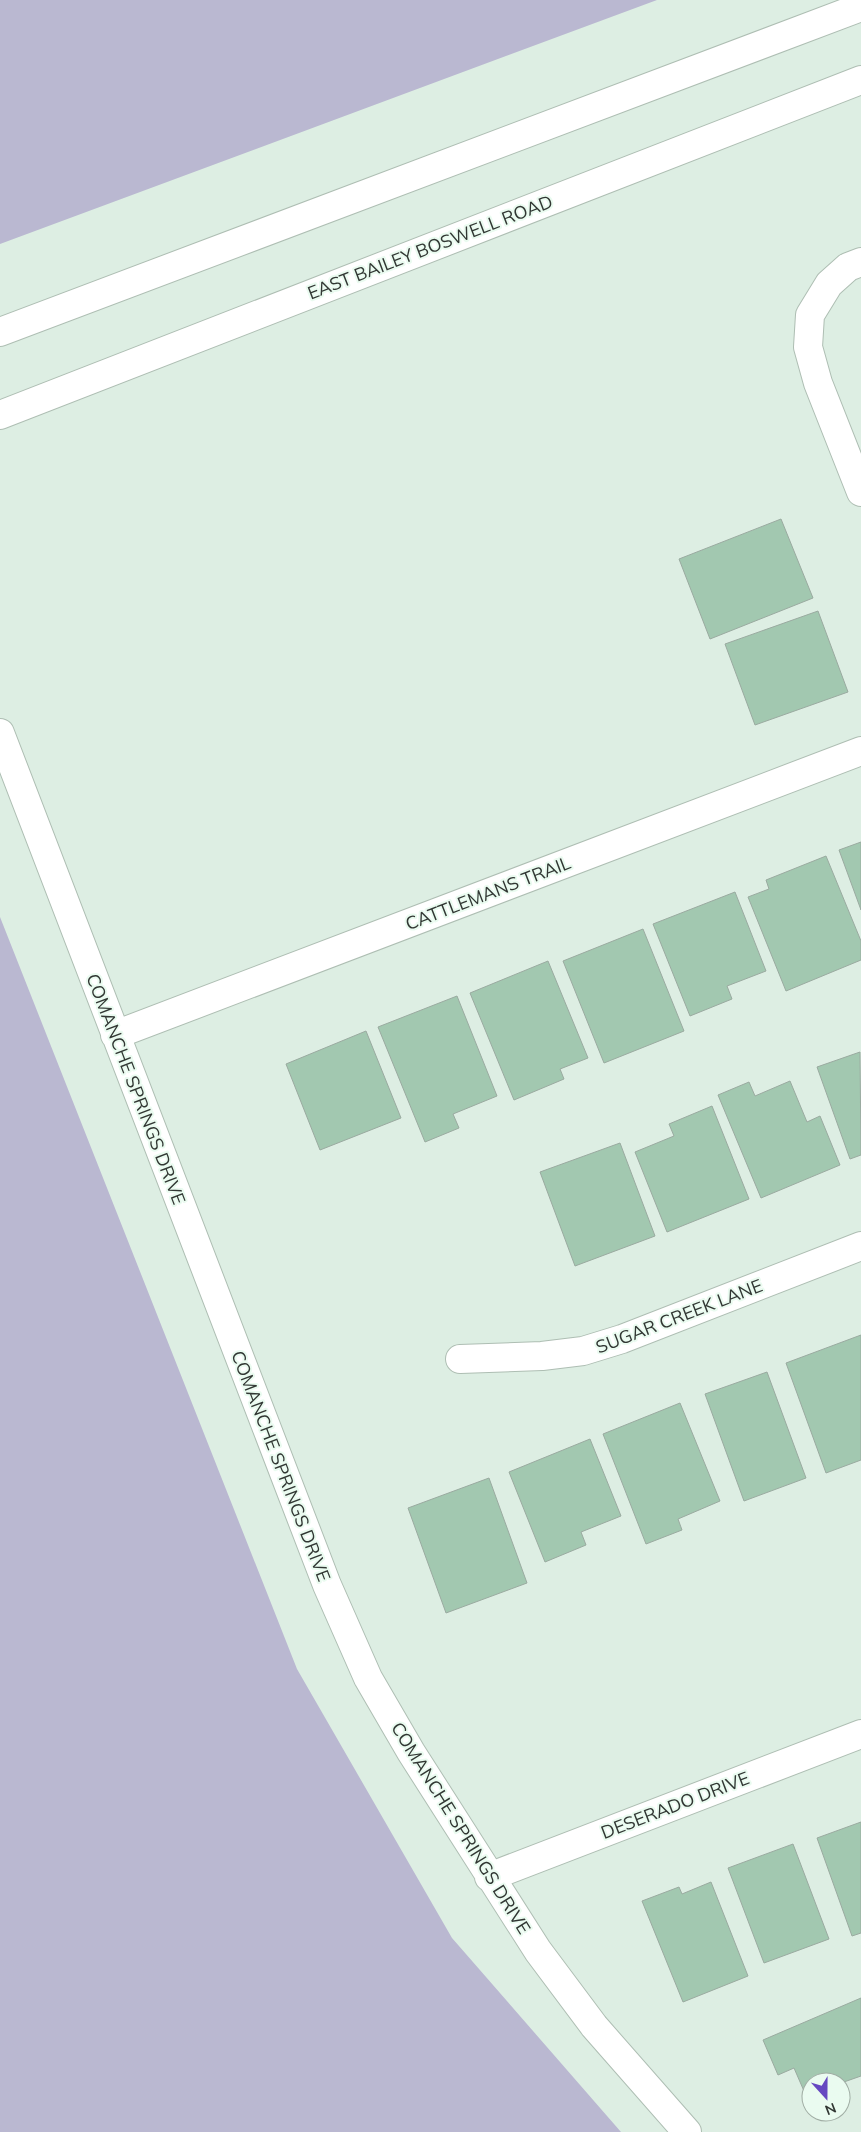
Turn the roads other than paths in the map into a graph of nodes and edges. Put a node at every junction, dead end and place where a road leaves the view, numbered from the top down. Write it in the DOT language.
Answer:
graph roads {
  1 [pos="861,7"];
  2 [pos="861,80"];
  3 [pos="861,262"];
  4 [pos="0,332"];
  5 [pos="0,415"];
  6 [pos="861,492"];
  7 [pos="0,733"];
  8 [pos="861,751"];
  9 [pos="115,1036"];
  10 [pos="861,1246"];
  11 [pos="460,1359"];
  12 [pos="861,1734"];
  13 [pos="488,1876"];
  14 [pos="688,2132"];
  1 -- 4 [label="street"];
  2 -- 5 [label="street, EAST BAILEY BOSWELL ROAD"];
  3 -- 6 [label="street"];
  7 -- 9 [label="street, COMANCHE SPRINGS DRIVE"];
  8 -- 9 [label="street, CATTLEMANS TRAIL"];
  9 -- 13 [label="street, COMANCHE SPRINGS DRIVE"];
  10 -- 11 [label="street, SUGAR CREEK LANE"];
  12 -- 13 [label="street, DESERADO DRIVE"];
  13 -- 14 [label="street, COMANCHE SPRINGS DRIVE"];
}
